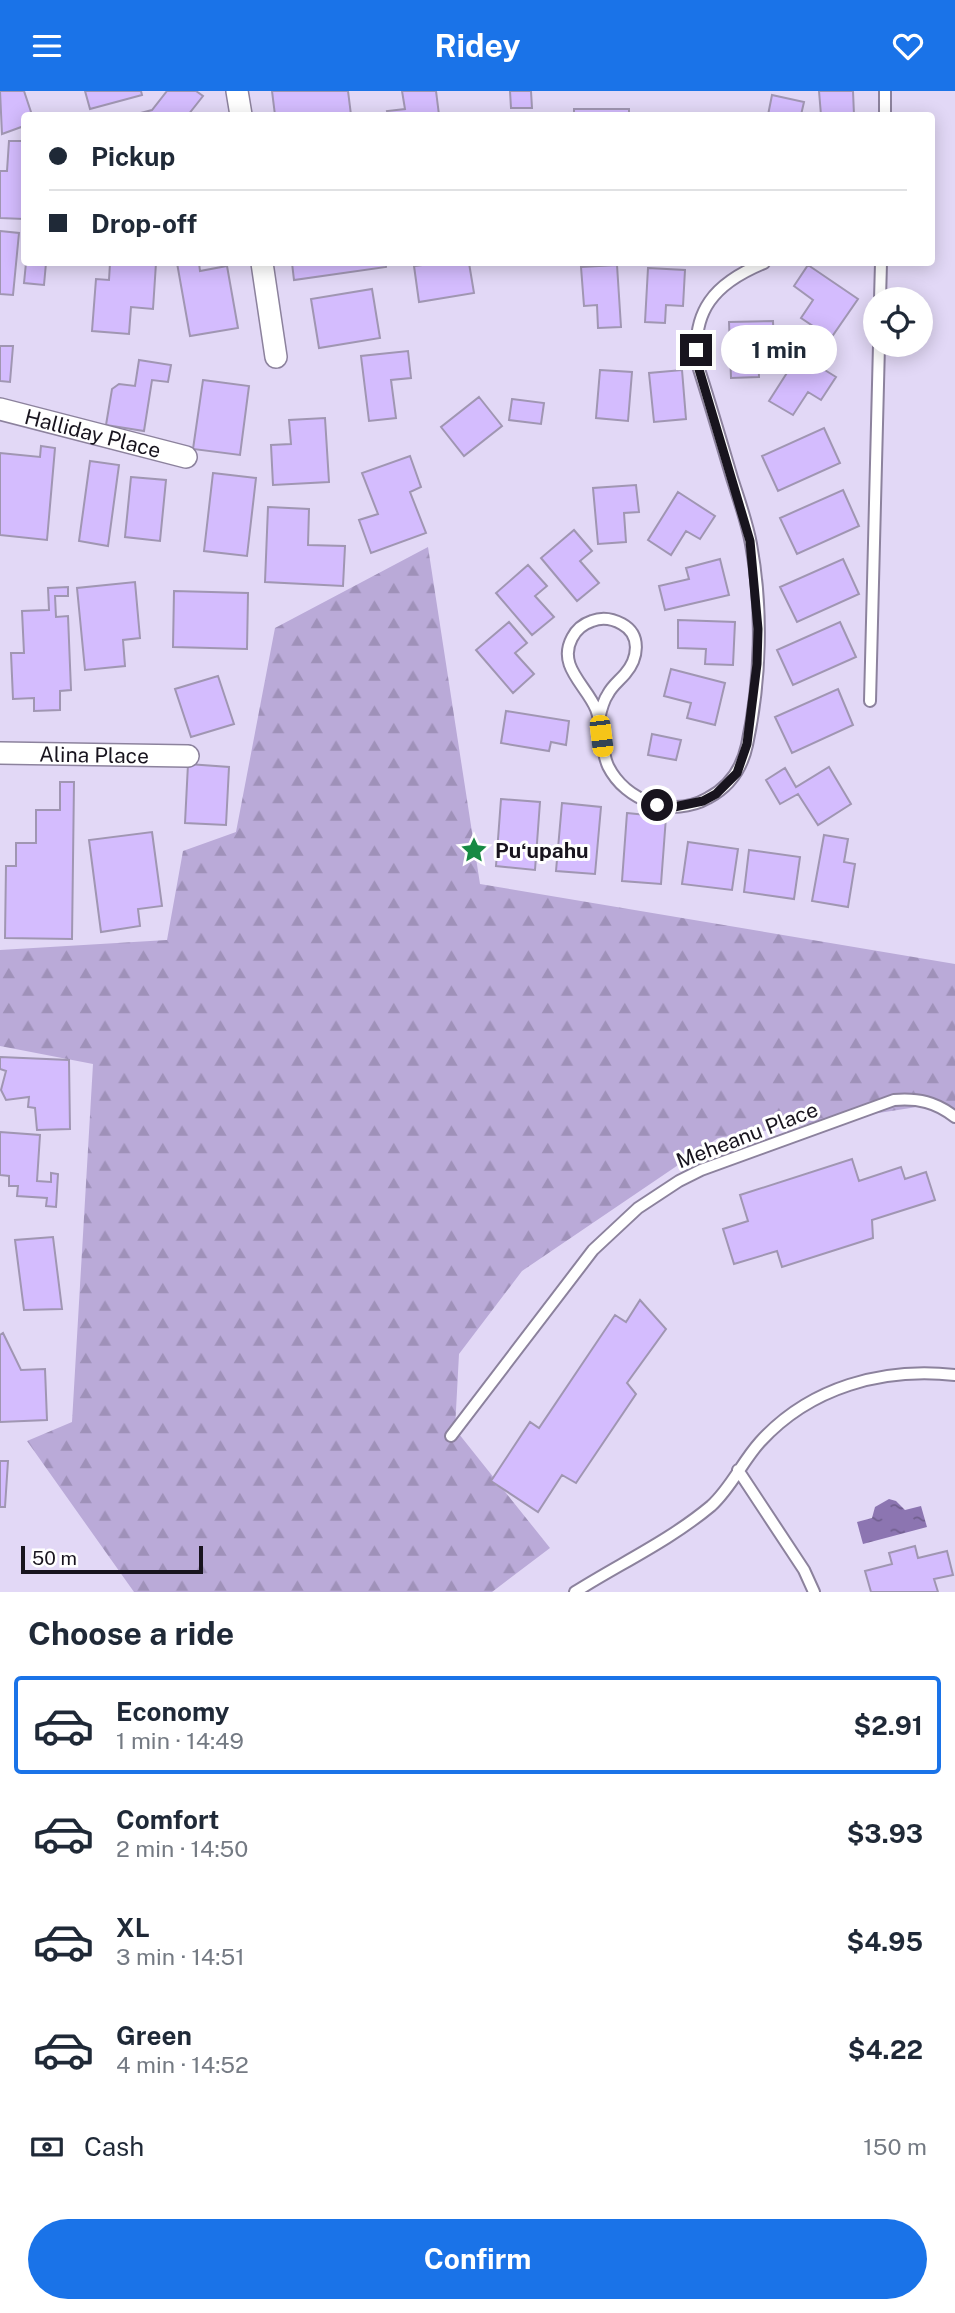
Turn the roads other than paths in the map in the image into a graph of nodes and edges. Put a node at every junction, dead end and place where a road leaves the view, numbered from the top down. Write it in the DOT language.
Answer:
graph roads {
  1 [pos="237,91"];
  2 [pos="885,91"];
  3 [pos="240,112"];
  4 [pos="885,112"];
  5 [pos="262,266"];
  6 [pos="758,266"];
  7 [pos="881,266"];
  8 [pos="880,287"];
  9 [pos="276,357"];
  10 [pos="879,357"];
  11 [pos="0,409"];
  12 [pos="186,457"];
  13 [pos="870,701"];
  14 [pos="599,719"];
  15 [pos="0,753"];
  16 [pos="188,756"];
  17 [pos="955,1117"];
  18 [pos="955,1375"];
  19 [pos="451,1436"];
  20 [pos="738,1470"];
  21 [pos="575,1592"];
  22 [pos="814,1592"];
  1 -- 3 [label="street"];
  2 -- 4 [label="lane"];
  5 -- 9 [label="street"];
  6 -- 14 [label="lane"];
  7 -- 8 [label="lane"];
  10 -- 13 [label="lane"];
  11 -- 12 [label="street, Halliday Place"];
  14 -- 14 [label="lane"];
  15 -- 16 [label="street, Alina Place"];
  17 -- 19 [label="lane, Meheanu Place"];
  18 -- 20 [label="lane"];
  20 -- 21 [label="lane"];
  20 -- 22 [label="lane"];
}
